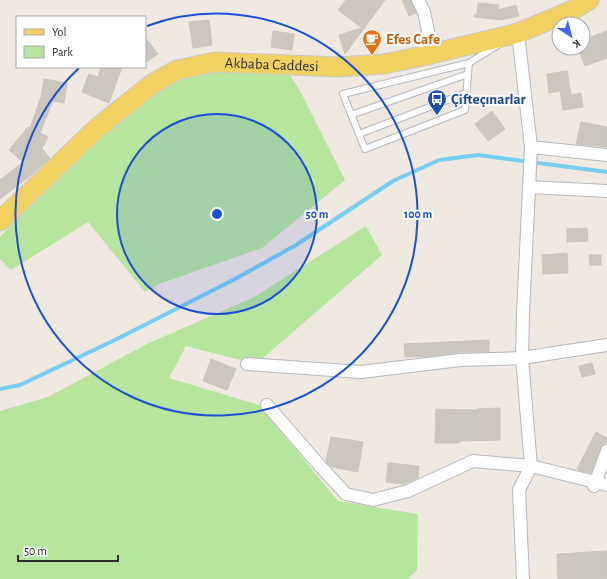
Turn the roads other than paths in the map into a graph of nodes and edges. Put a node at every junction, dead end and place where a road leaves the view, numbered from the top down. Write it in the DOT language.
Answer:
graph roads {
  1 [pos="418,0"];
  2 [pos="589,0"];
  3 [pos="518,33"];
  4 [pos="423,56"];
  5 [pos="469,63"];
  6 [pos="468,74"];
  7 [pos="466,93"];
  8 [pos="351,114"];
  9 [pos="359,134"];
  10 [pos="530,151"];
  11 [pos="607,155"];
  12 [pos="529,186"];
  13 [pos="607,191"];
  14 [pos="0,221"];
  15 [pos="607,345"];
  16 [pos="522,358"];
  17 [pos="247,364"];
  18 [pos="267,405"];
  19 [pos="607,451"];
  20 [pos="531,466"];
  21 [pos="599,485"];
  22 [pos="523,579"];
  1 -- 4 [label="street"];
  2 -- 3 [label="main road, Akbaba Caddesi"];
  3 -- 4 [label="main road, Akbaba Caddesi"];
  3 -- 5 [label="lane"];
  3 -- 10 [label="street"];
  4 -- 14 [label="main road, Akbaba Caddesi"];
  5 -- 6 [label="lane"];
  5 -- 8 [label="lane"];
  6 -- 7 [label="lane"];
  6 -- 8 [label="lane"];
  7 -- 9 [label="lane"];
  7 -- 9 [label="lane"];
  8 -- 9 [label="lane"];
  10 -- 11 [label="street"];
  10 -- 12 [label="street"];
  12 -- 13 [label="street"];
  12 -- 16 [label="street"];
  15 -- 16 [label="street"];
  16 -- 17 [label="street"];
  16 -- 20 [label="street"];
  18 -- 20 [label="street"];
  19 -- 21 [label="street"];
  20 -- 21 [label="street"];
  20 -- 22 [label="street"];
}
